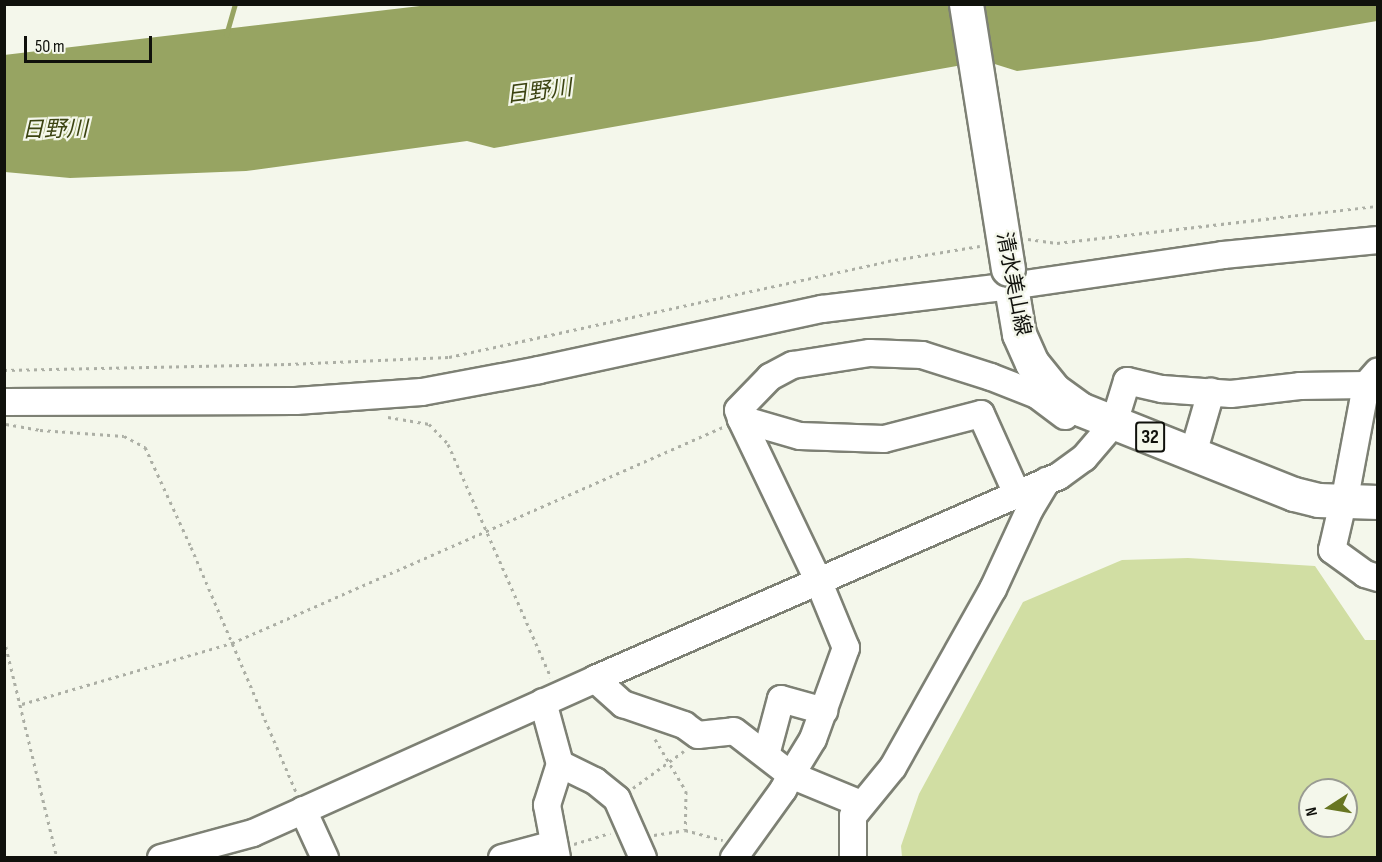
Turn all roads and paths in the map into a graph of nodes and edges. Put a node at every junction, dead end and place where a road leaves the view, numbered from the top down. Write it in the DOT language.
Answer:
graph roads {
  1 [pos="966,4"];
  2 [pos="1377,206"];
  3 [pos="1027,239"];
  4 [pos="1370,245"];
  5 [pos="980,246"];
  6 [pos="1010,278"];
  7 [pos="4,370"];
  8 [pos="1372,378"];
  9 [pos="1211,392"];
  10 [pos="4,402"];
  11 [pos="382,416"];
  12 [pos="741,419"];
  13 [pos="1114,423"];
  14 [pos="4,424"];
  15 [pos="1193,454"];
  16 [pos="1047,481"];
  17 [pos="1017,494"];
  18 [pos="1377,502"];
  19 [pos="1343,505"];
  20 [pos="487,532"];
  21 [pos="1377,578"];
  22 [pos="818,580"];
  23 [pos="4,639"];
  24 [pos="232,643"];
  25 [pos="595,679"];
  26 [pos="551,698"];
  27 [pos="22,704"];
  28 [pos="642,711"];
  29 [pos="824,711"];
  30 [pos="698,735"];
  31 [pos="766,755"];
  32 [pos="669,762"];
  33 [pos="560,764"];
  34 [pos="791,775"];
  35 [pos="617,800"];
  36 [pos="861,804"];
  37 [pos="303,810"];
  38 [pos="685,831"];
  39 [pos="635,841"];
  40 [pos="556,851"];
  41 [pos="738,852"];
  42 [pos="57,858"];
  43 [pos="161,858"];
  44 [pos="326,858"];
  45 [pos="502,858"];
  46 [pos="853,858"];
  1 -- 6 [label="main road, 清水美山線 / 32, bridge"];
  2 -- 3 [label="path"];
  4 -- 6 [label="street"];
  5 -- 7 [label="path"];
  6 -- 10 [label="street"];
  6 -- 13 [label="main road, 清水美山線 / 32"];
  8 -- 9 [label="street"];
  8 -- 19 [label="street"];
  9 -- 13 [label="street"];
  9 -- 15 [label="street"];
  11 -- 20 [label="path"];
  12 -- 13 [label="street"];
  12 -- 17 [label="street"];
  12 -- 20 [label="path"];
  12 -- 22 [label="street"];
  13 -- 15 [label="main road, 清水美山線 / 32"];
  13 -- 16 [label="street"];
  14 -- 24 [label="path"];
  15 -- 19 [label="main road, 清水美山線 / 32"];
  16 -- 17 [label="street"];
  16 -- 36 [label="street"];
  17 -- 22 [label="street"];
  18 -- 19 [label="main road, 清水美山線 / 32"];
  19 -- 21 [label="street"];
  20 -- 24 [label="path"];
  20 -- 26 [label="path"];
  22 -- 25 [label="street"];
  22 -- 29 [label="street"];
  23 -- 27 [label="path"];
  24 -- 27 [label="path"];
  24 -- 37 [label="path"];
  25 -- 26 [label="street"];
  25 -- 28 [label="street"];
  26 -- 33 [label="street"];
  26 -- 37 [label="street"];
  27 -- 42 [label="path"];
  28 -- 30 [label="street"];
  28 -- 32 [label="path"];
  29 -- 31 [label="street"];
  29 -- 34 [label="street"];
  30 -- 31 [label="street"];
  30 -- 32 [label="path"];
  31 -- 34 [label="street"];
  32 -- 35 [label="path"];
  32 -- 38 [label="path"];
  33 -- 35 [label="street"];
  33 -- 40 [label="street"];
  34 -- 36 [label="street"];
  34 -- 41 [label="street"];
  35 -- 39 [label="street"];
  36 -- 46 [label="street"];
  37 -- 43 [label="street"];
  37 -- 44 [label="street"];
  38 -- 39 [label="path"];
  38 -- 41 [label="path"];
  39 -- 40 [label="path"];
  40 -- 45 [label="street"];
}
